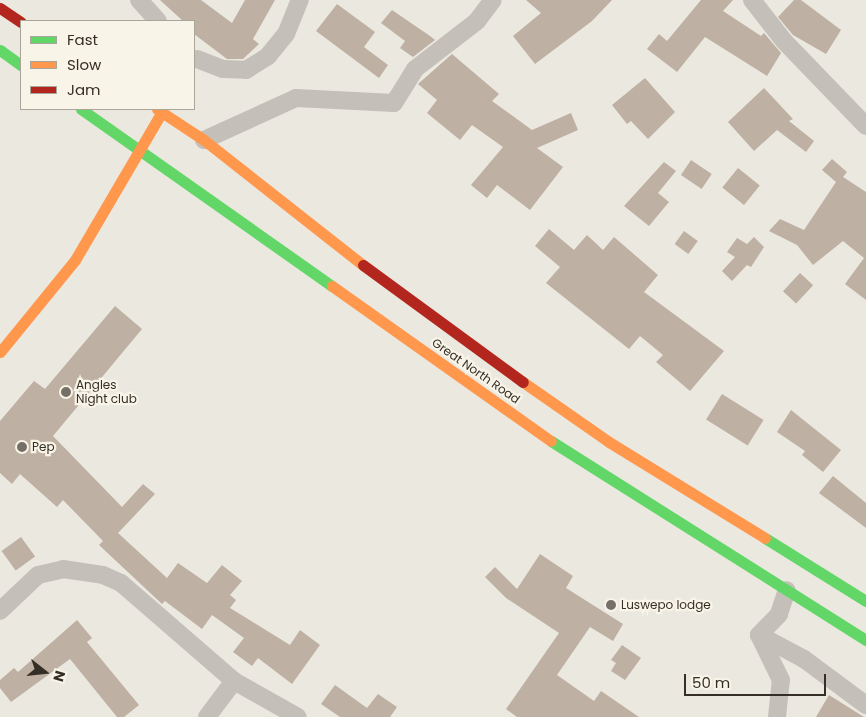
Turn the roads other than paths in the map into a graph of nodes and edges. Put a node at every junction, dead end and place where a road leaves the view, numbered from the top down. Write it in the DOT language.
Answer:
graph roads {
  1 [pos="139,0"];
  2 [pos="300,0"];
  3 [pos="493,0"];
  4 [pos="752,0"];
  5 [pos="0,8"];
  6 [pos="157,20"];
  7 [pos="20,21"];
  8 [pos="0,50"];
  9 [pos="195,59"];
  10 [pos="20,65"];
  11 [pos="82,110"];
  12 [pos="161,110"];
  13 [pos="866,126"];
  14 [pos="204,140"];
  15 [pos="138,150"];
  16 [pos="0,352"];
  17 [pos="787,590"];
  18 [pos="866,602"];
  19 [pos="0,611"];
  20 [pos="759,635"];
  21 [pos="866,640"];
  22 [pos="234,681"];
  23 [pos="866,705"];
  24 [pos="207,717"];
  25 [pos="298,717"];
  26 [pos="777,717"];
  1 -- 6 [label="street"];
  2 -- 9 [label="street"];
  3 -- 14 [label="street"];
  4 -- 13 [label="street"];
  5 -- 7 [label="main road"];
  8 -- 10 [label="main road"];
  11 -- 15 [label="main road, Great North Road"];
  12 -- 14 [label="main road, Great North Road"];
  12 -- 15 [label="main road"];
  14 -- 18 [label="main road, Great North Road"];
  15 -- 16 [label="main road"];
  15 -- 17 [label="main road, Great North Road"];
  17 -- 20 [label="street"];
  17 -- 21 [label="main road, Great North Road"];
  19 -- 22 [label="street"];
  20 -- 23 [label="street"];
  20 -- 26 [label="street"];
  22 -- 24 [label="street"];
  22 -- 25 [label="street"];
}
